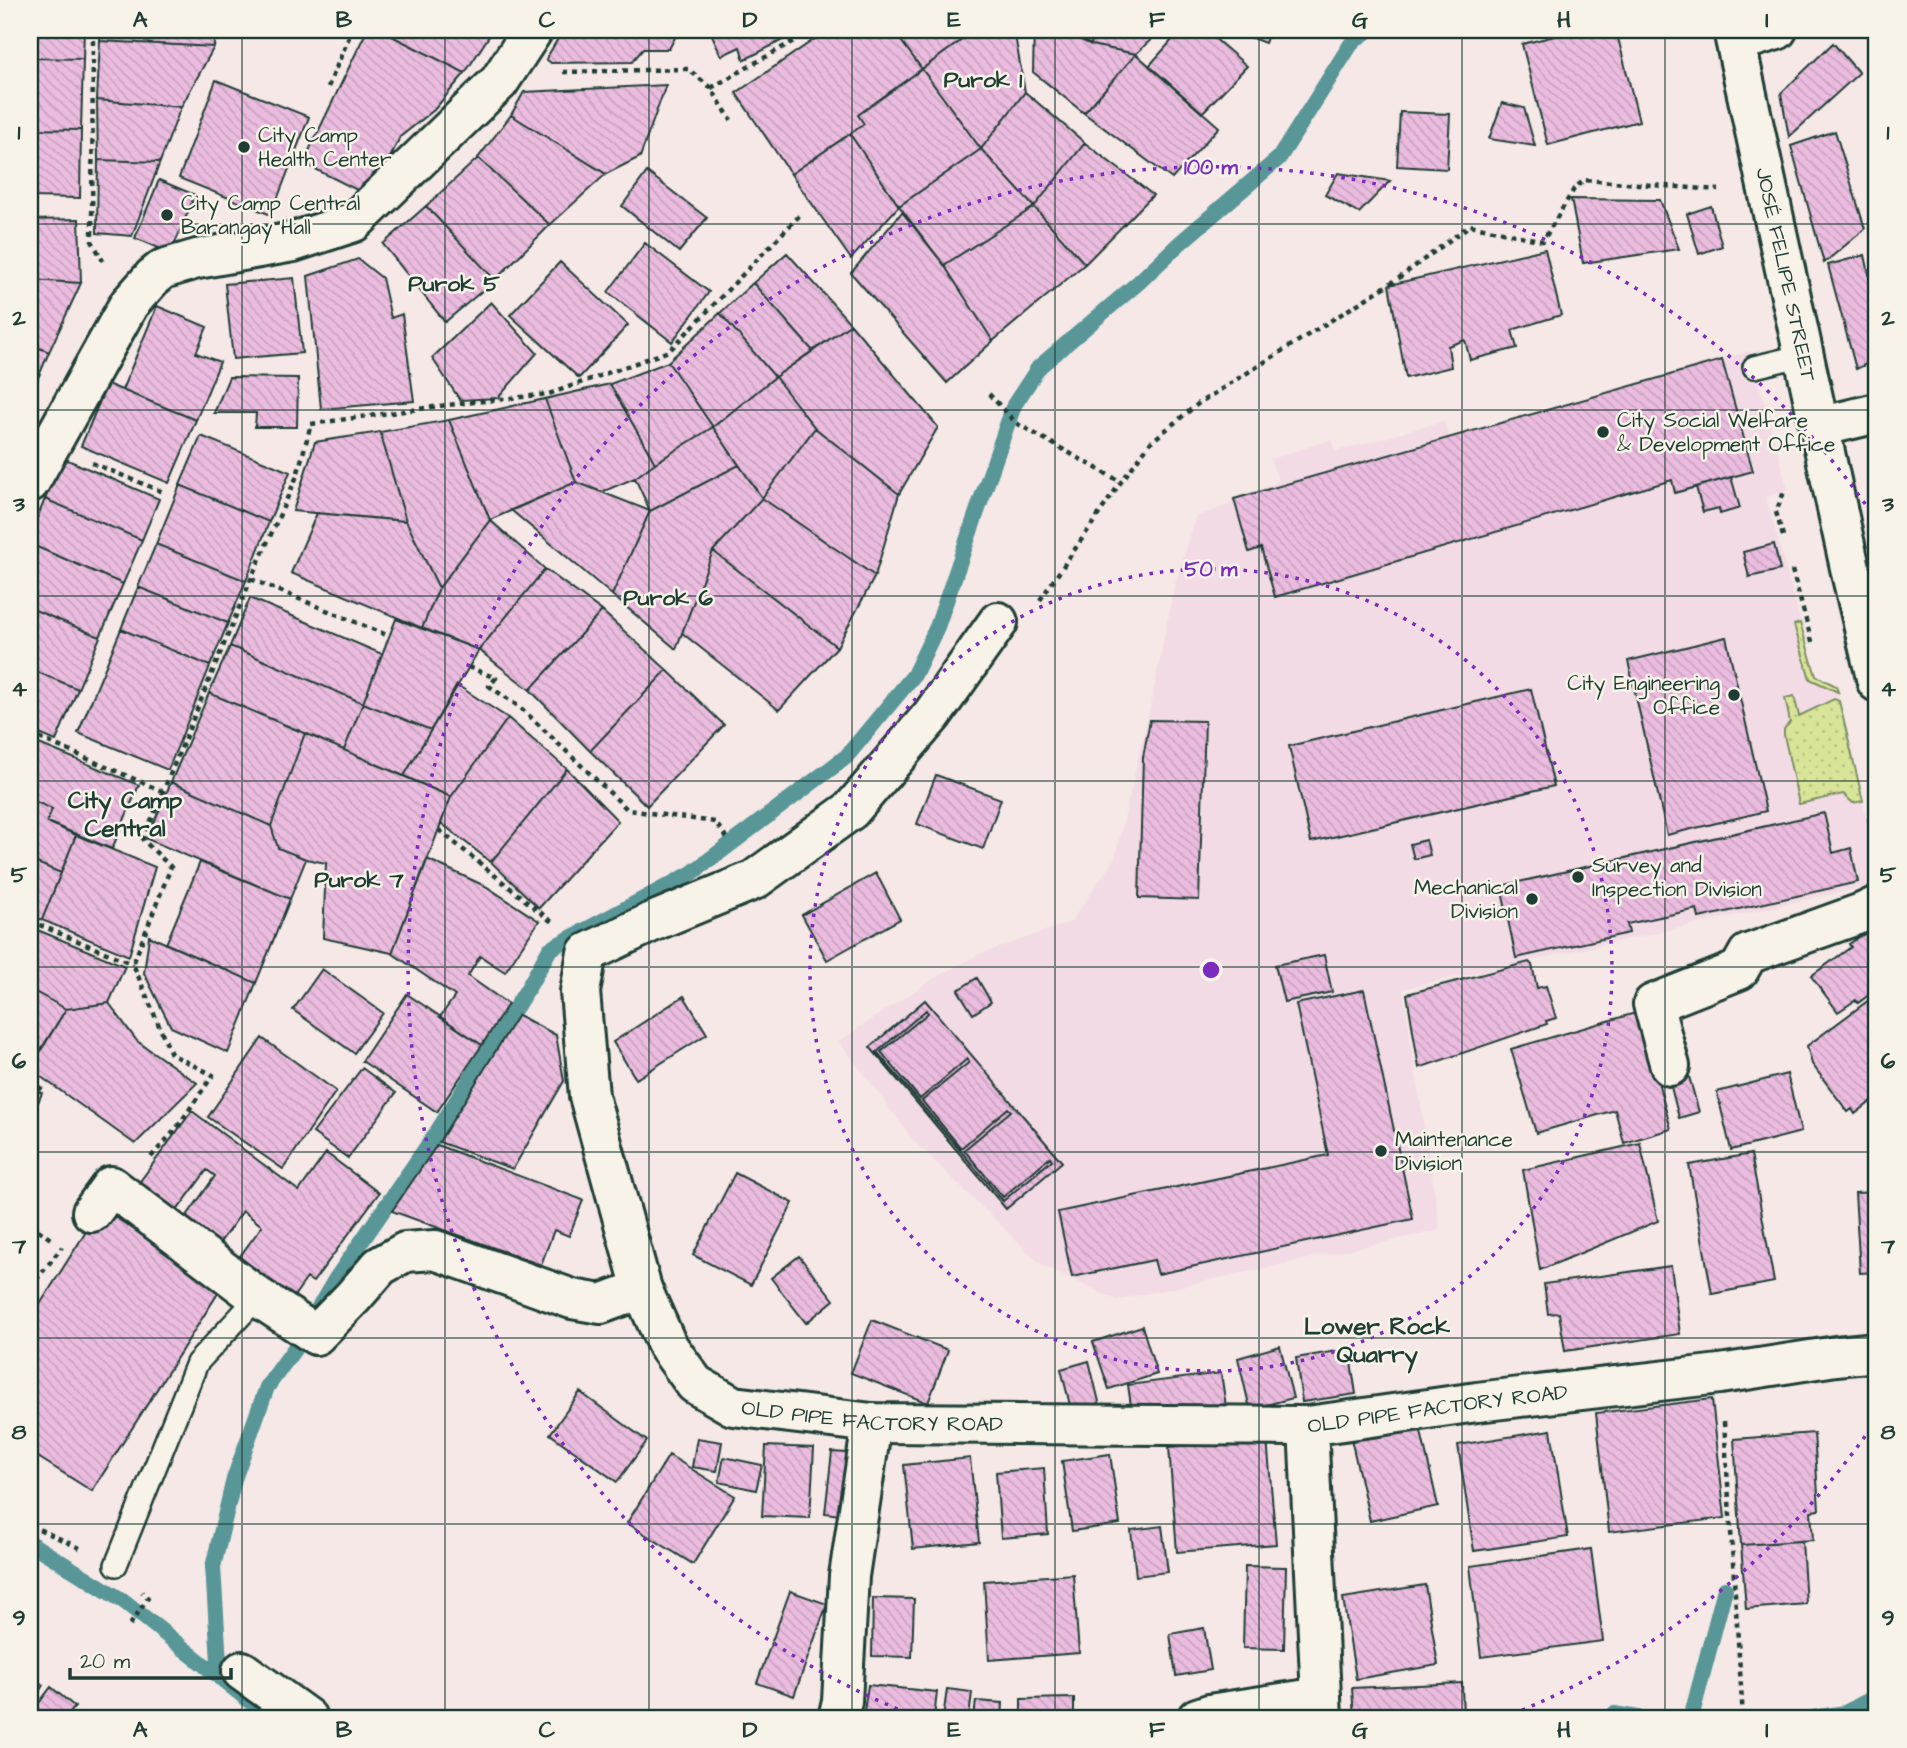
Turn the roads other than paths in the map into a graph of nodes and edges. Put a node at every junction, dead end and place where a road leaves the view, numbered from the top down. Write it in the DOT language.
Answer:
graph roads {
  1 [pos="533,30"];
  2 [pos="1777,30"];
  3 [pos="1735,36"];
  4 [pos="1804,355"];
  5 [pos="1754,367"];
  6 [pos="1877,412"];
  7 [pos="1819,427"];
  8 [pos="30,482"];
  9 [pos="998,622"];
  10 [pos="1877,682"];
  11 [pos="1877,906"];
  12 [pos="1670,1066"];
  13 [pos="102,1199"];
  14 [pos="642,1289"];
  15 [pos="258,1297"];
  16 [pos="1877,1352"];
  17 [pos="872,1423"];
  18 [pos="1308,1426"];
  19 [pos="116,1565"];
  20 [pos="242,1671"];
  21 [pos="1322,1708"];
  22 [pos="307,1718"];
  23 [pos="838,1718"];
  24 [pos="1197,1718"];
  1 -- 8 [label="street"];
  2 -- 3 [label="street"];
  3 -- 4 [label="street, JOSÉ FELIPE STREET"];
  4 -- 5 [label="lane"];
  4 -- 7 [label="street, JOSÉ FELIPE STREET"];
  6 -- 7 [label="street"];
  7 -- 10 [label="street, JOSÉ FELIPE STREET"];
  9 -- 14 [label="street, OLD PIPE FACTORY ROAD"];
  11 -- 12 [label="street"];
  13 -- 15 [label="street"];
  14 -- 15 [label="street"];
  14 -- 17 [label="street, OLD PIPE FACTORY ROAD"];
  15 -- 19 [label="lane"];
  16 -- 18 [label="street, OLD PIPE FACTORY ROAD"];
  17 -- 18 [label="street, OLD PIPE FACTORY ROAD"];
  17 -- 23 [label="street"];
  18 -- 21 [label="street"];
  20 -- 22 [label="street"];
  21 -- 24 [label="street"];
}
